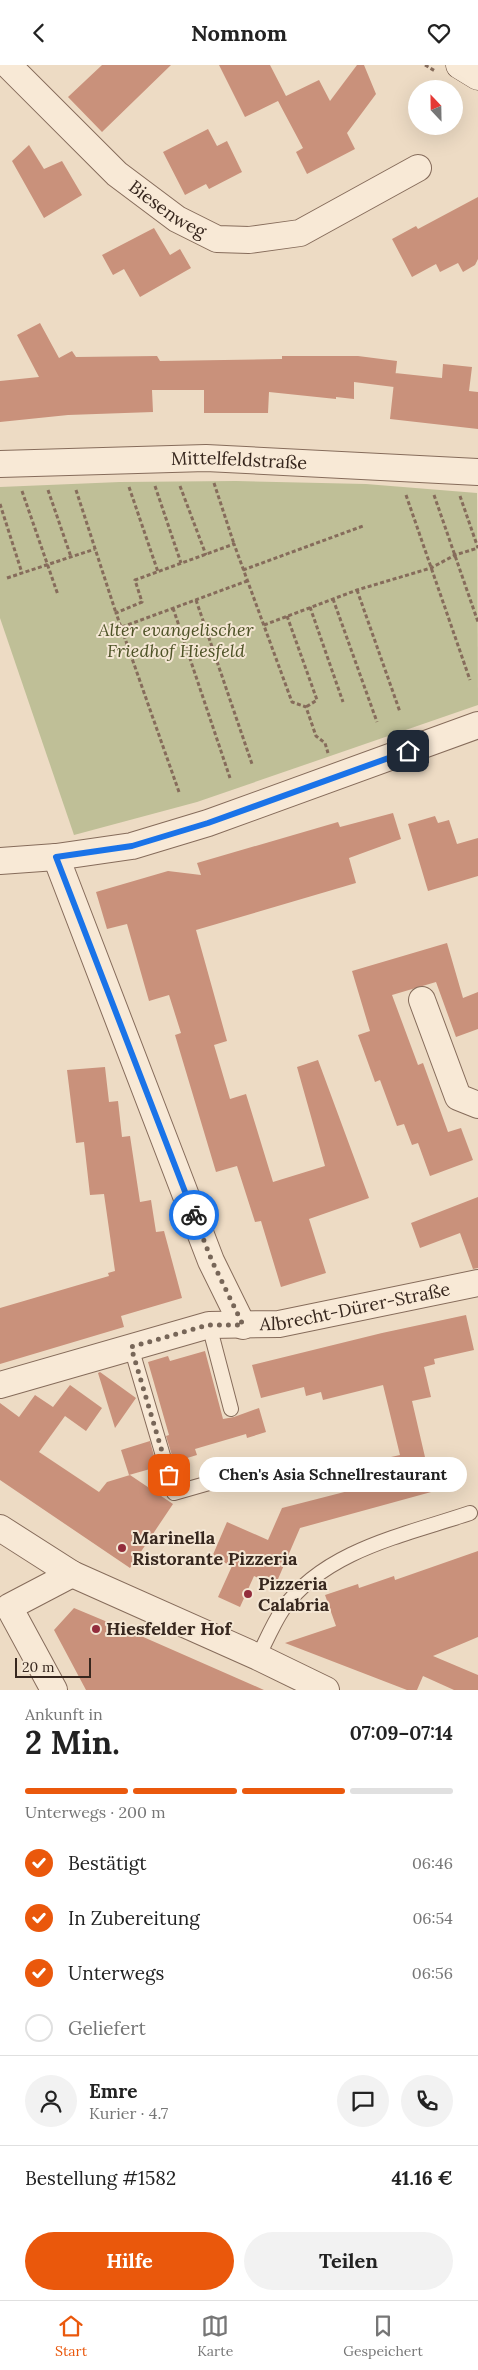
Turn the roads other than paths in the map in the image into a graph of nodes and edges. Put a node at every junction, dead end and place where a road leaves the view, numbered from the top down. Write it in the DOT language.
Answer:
graph roads {
  1 [pos="8,65"];
  2 [pos="460,65"];
  3 [pos="478,76"];
  4 [pos="418,168"];
  5 [pos="0,464"];
  6 [pos="478,472"];
  7 [pos="478,725"];
  8 [pos="56,857"];
  9 [pos="0,861"];
  10 [pos="422,1001"];
  11 [pos="478,1105"];
  12 [pos="478,1283"];
  13 [pos="208,1325"];
  14 [pos="243,1325"];
  15 [pos="131,1347"];
  16 [pos="0,1385"];
  17 [pos="231,1409"];
  18 [pos="251,1471"];
  19 [pos="470,1513"];
  20 [pos="0,1528"];
  21 [pos="72,1574"];
  22 [pos="5,1608"];
  23 [pos="258,1657"];
  24 [pos="54,1690"];
  25 [pos="326,1690"];
  1 -- 4 [label="street, Biesenweg"];
  2 -- 3 [label="main road"];
  5 -- 6 [label="street, Mittelfeldstraße"];
  7 -- 8 [label="street"];
  8 -- 9 [label="street"];
  8 -- 14 [label="street"];
  10 -- 11 [label="street"];
  12 -- 14 [label="street, Albrecht-Dürer-Straße"];
  13 -- 14 [label="street, Albrecht-Dürer-Straße"];
  13 -- 15 [label="street, Albrecht-Dürer-Straße"];
  13 -- 17 [label="lane"];
  15 -- 16 [label="street, Albrecht-Dürer-Straße"];
  15 -- 18 [label="lane"];
  19 -- 23 [label="lane"];
  20 -- 21 [label="street"];
  21 -- 22 [label="street"];
  21 -- 23 [label="street"];
  22 -- 24 [label="street"];
  23 -- 25 [label="street"];
}
